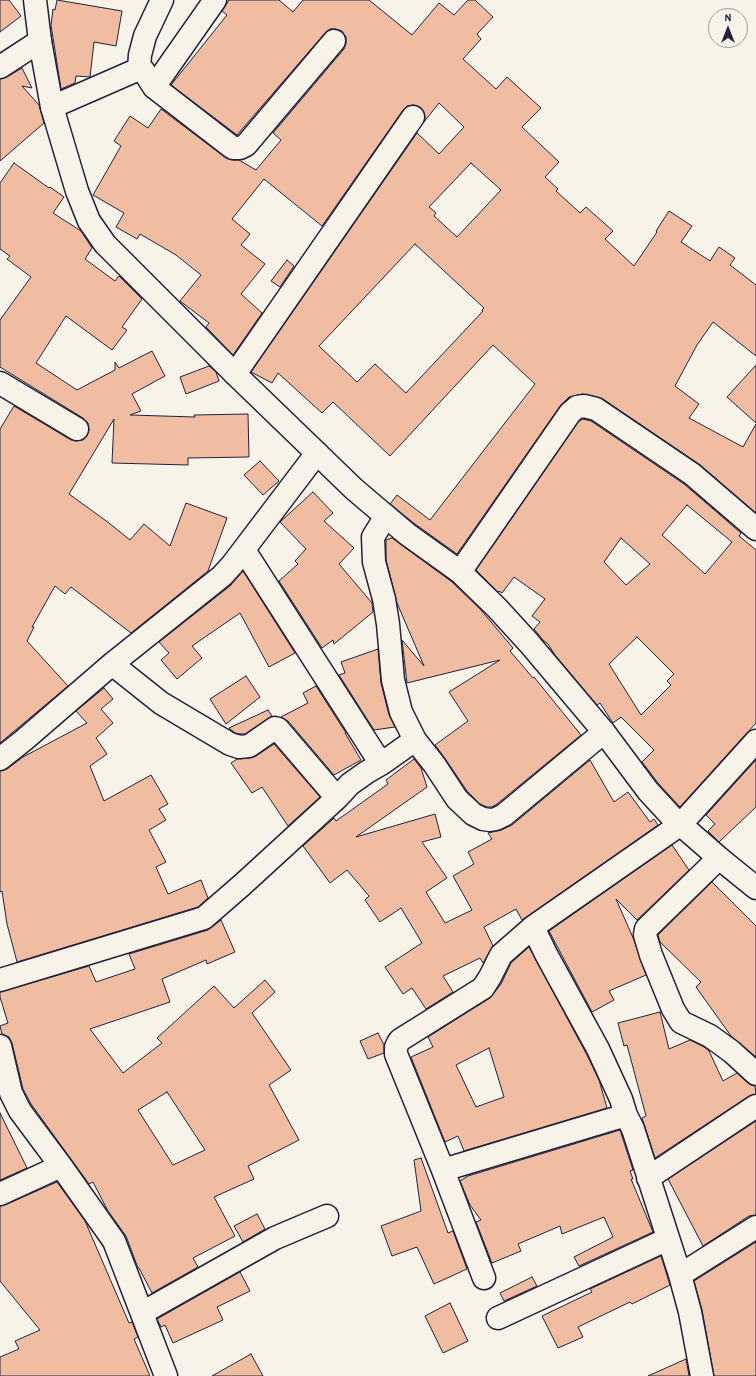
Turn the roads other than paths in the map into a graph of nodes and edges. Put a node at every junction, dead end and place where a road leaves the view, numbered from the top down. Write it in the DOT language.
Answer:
graph roads {
  1 [pos="35,0"];
  2 [pos="162,0"];
  3 [pos="215,0"];
  4 [pos="40,41"];
  5 [pos="334,41"];
  6 [pos="0,67"];
  7 [pos="139,68"];
  8 [pos="154,87"];
  9 [pos="52,107"];
  10 [pos="412,117"];
  11 [pos="235,374"];
  12 [pos="0,383"];
  13 [pos="77,429"];
  14 [pos="317,453"];
  15 [pos="386,516"];
  16 [pos="756,529"];
  17 [pos="244,550"];
  18 [pos="460,572"];
  19 [pos="112,664"];
  20 [pos="604,732"];
  21 [pos="414,740"];
  22 [pos="756,741"];
  23 [pos="0,759"];
  24 [pos="381,764"];
  25 [pos="337,798"];
  26 [pos="681,824"];
  27 [pos="719,858"];
  28 [pos="756,888"];
  29 [pos="533,927"];
  30 [pos="0,980"];
  31 [pos="0,1046"];
  32 [pos="756,1074"];
  33 [pos="756,1106"];
  34 [pos="626,1115"];
  35 [pos="61,1166"];
  36 [pos="443,1170"];
  37 [pos="648,1178"];
  38 [pos="0,1194"];
  39 [pos="327,1216"];
  40 [pos="756,1227"];
  41 [pos="668,1239"];
  42 [pos="680,1275"];
  43 [pos="484,1278"];
  44 [pos="142,1313"];
  45 [pos="498,1318"];
  46 [pos="166,1376"];
  47 [pos="702,1376"];
  1 -- 4 [label="street"];
  2 -- 7 [label="street"];
  3 -- 8 [label="street"];
  4 -- 6 [label="street"];
  4 -- 9 [label="street"];
  5 -- 8 [label="street"];
  7 -- 8 [label="street"];
  7 -- 9 [label="street"];
  9 -- 11 [label="street"];
  10 -- 11 [label="street"];
  11 -- 14 [label="street"];
  12 -- 13 [label="street"];
  14 -- 15 [label="street"];
  14 -- 17 [label="street"];
  15 -- 18 [label="street"];
  15 -- 21 [label="street"];
  16 -- 18 [label="street"];
  17 -- 19 [label="street"];
  17 -- 24 [label="street"];
  18 -- 20 [label="street"];
  19 -- 23 [label="street"];
  19 -- 25 [label="street"];
  20 -- 21 [label="street"];
  20 -- 26 [label="street"];
  21 -- 24 [label="street"];
  22 -- 26 [label="street"];
  24 -- 25 [label="street"];
  25 -- 30 [label="street"];
  26 -- 27 [label="street"];
  26 -- 29 [label="street"];
  27 -- 28 [label="street"];
  27 -- 32 [label="street"];
  29 -- 34 [label="street"];
  29 -- 36 [label="street"];
  31 -- 35 [label="street"];
  33 -- 37 [label="street"];
  34 -- 36 [label="street"];
  34 -- 37 [label="street"];
  35 -- 38 [label="street"];
  35 -- 44 [label="street"];
  36 -- 43 [label="street"];
  37 -- 41 [label="street"];
  39 -- 44 [label="street"];
  40 -- 42 [label="street"];
  41 -- 42 [label="street"];
  41 -- 45 [label="street"];
  42 -- 47 [label="street"];
  44 -- 46 [label="street"];
}
